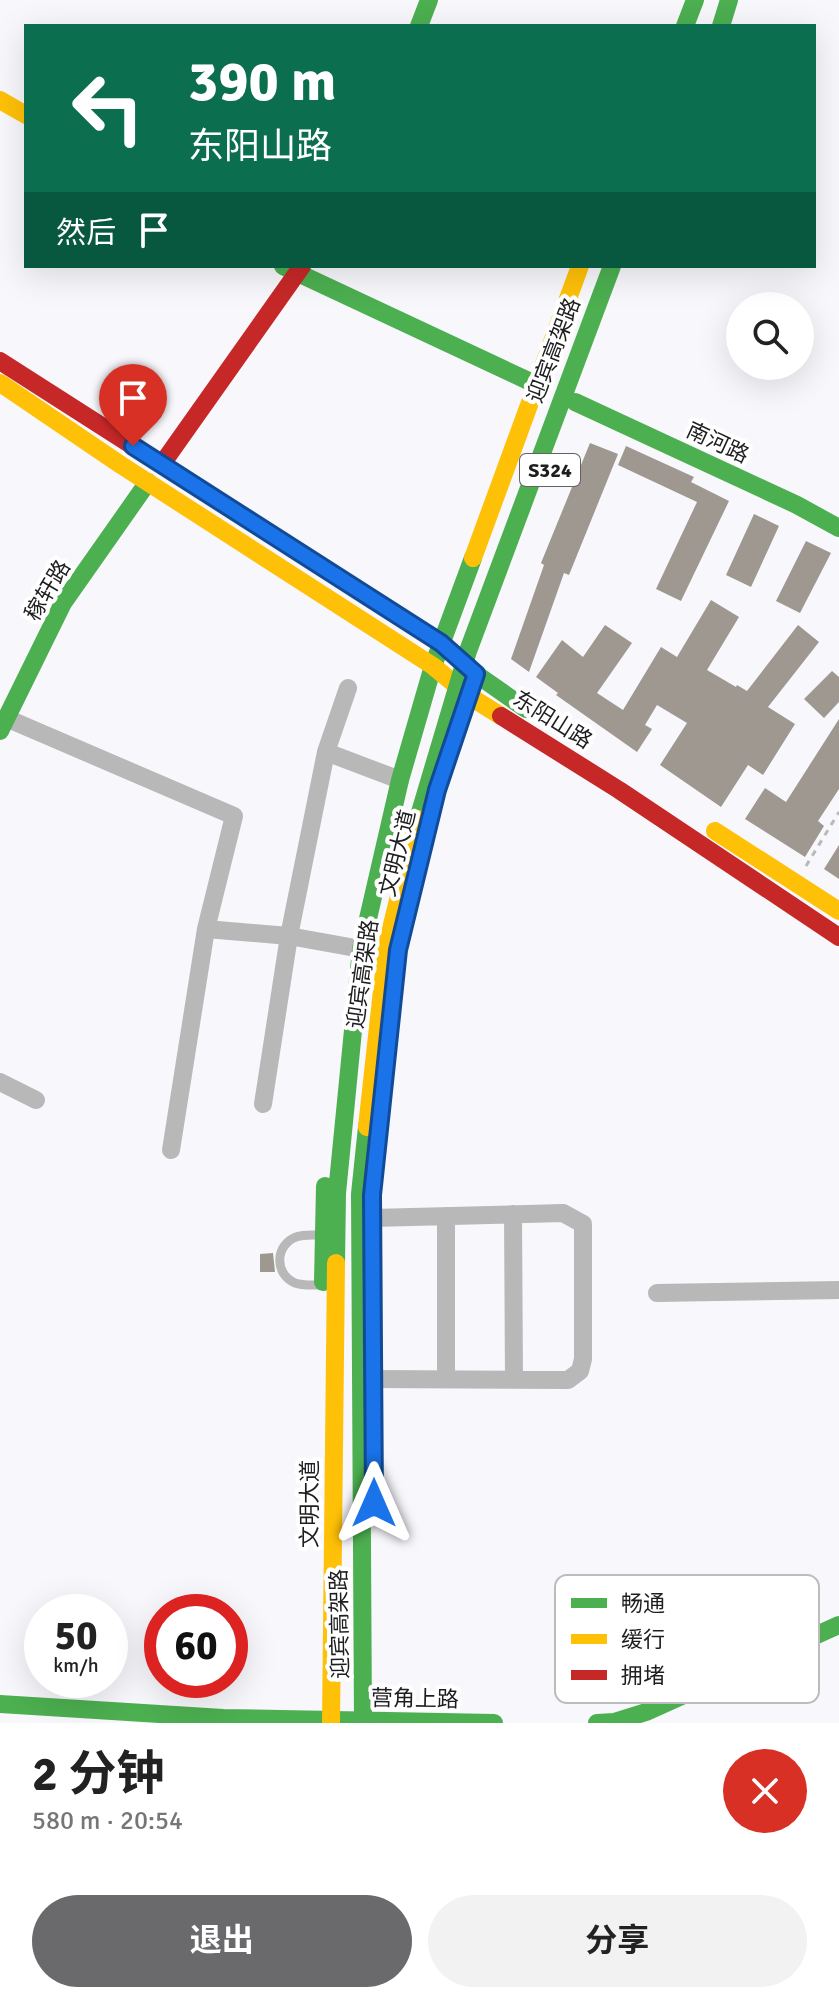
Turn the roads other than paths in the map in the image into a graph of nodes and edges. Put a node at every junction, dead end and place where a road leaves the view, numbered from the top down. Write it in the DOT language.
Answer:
graph roads {
  1 [pos="429,0"];
  2 [pos="682,0"];
  3 [pos="695,0"];
  4 [pos="716,0"];
  5 [pos="730,0"];
  6 [pos="420,24"];
  7 [pos="673,24"];
  8 [pos="686,24"];
  9 [pos="707,24"];
  10 [pos="721,24"];
  11 [pos="0,100"];
  12 [pos="24,114"];
  13 [pos="579,268"];
  14 [pos="591,268"];
  15 [pos="611,268"];
  16 [pos="626,268"];
  17 [pos="294,269"];
  18 [pos="0,361"];
  19 [pos="0,383"];
  20 [pos="535,384"];
  21 [pos="575,402"];
  22 [pos="162,464"];
  23 [pos="148,482"];
  24 [pos="839,528"];
  25 [pos="441,643"];
  26 [pos="433,666"];
  27 [pos="476,674"];
  28 [pos="348,688"];
  29 [pos="469,696"];
  30 [pos="546,722"];
  31 [pos="3,724"];
  32 [pos="326,752"];
  33 [pos="622,770"];
  34 [pos="396,779"];
  35 [pos="648,787"];
  36 [pos="702,822"];
  37 [pos="839,911"];
  38 [pos="206,929"];
  39 [pos="289,936"];
  40 [pos="839,937"];
  41 [pos="356,948"];
  42 [pos="0,1082"];
  43 [pos="36,1100"];
  44 [pos="263,1104"];
  45 [pos="171,1150"];
  46 [pos="513,1214"];
  47 [pos="446,1216"];
  48 [pos="372,1218"];
  49 [pos="322,1235"];
  50 [pos="324,1285"];
  51 [pos="839,1290"];
  52 [pos="657,1293"];
  53 [pos="446,1378"];
  54 [pos="373,1379"];
  55 [pos="514,1380"];
  56 [pos="839,1625"];
  57 [pos="819,1634"];
  58 [pos="666,1703"];
  59 [pos="0,1704"];
  60 [pos="223,1721"];
  61 [pos="337,1722"];
  62 [pos="371,1722"];
  63 [pos="494,1723"];
  64 [pos="597,1723"];
  1 -- 6 [label="main road"];
  2 -- 7 [label="main road"];
  3 -- 8 [label="main road"];
  4 -- 9 [label="main road"];
  5 -- 10 [label="main road, bridge"];
  11 -- 12 [label="main road"];
  13 -- 20 [label="main road, 文明大道 / S324"];
  14 -- 61 [label="main road, 迎宾高架路"];
  15 -- 62 [label="main road, 迎宾高架路, bridge"];
  16 -- 21 [label="main road, 文明大道 / S324"];
  17 -- 20 [label="main road"];
  17 -- 22 [label="main road"];
  18 -- 22 [label="main road, 东阳山路"];
  19 -- 23 [label="main road, 东阳山路"];
  20 -- 25 [label="main road, 文明大道 / S324"];
  21 -- 24 [label="main road, 南河路"];
  21 -- 27 [label="main road, 文明大道 / S324"];
  22 -- 25 [label="main road, 东阳山路"];
  23 -- 26 [label="main road, 东阳山路"];
  23 -- 31 [label="main road, 稼轩路"];
  25 -- 26 [label="main road, 文明大道 / S324"];
  25 -- 27 [label="main road, 东阳山路"];
  26 -- 29 [label="main road, 东阳山路"];
  26 -- 34 [label="main road, 文明大道 / S324"];
  27 -- 29 [label="main road, 文明大道 / S324"];
  27 -- 30 [label="main road, 东阳山路"];
  28 -- 32 [label="street"];
  29 -- 40 [label="main road, 东阳山路"];
  29 -- 48 [label="main road, 文明大道 / S324"];
  31 -- 38 [label="street"];
  32 -- 34 [label="street"];
  32 -- 39 [label="street"];
  33 -- 35 [label="main road"];
  34 -- 41 [label="main road, 文明大道 / S324"];
  36 -- 37 [label="main road"];
  38 -- 39 [label="street"];
  38 -- 45 [label="street"];
  39 -- 41 [label="street"];
  39 -- 44 [label="street"];
  41 -- 49 [label="main road"];
  41 -- 61 [label="main road, 文明大道 / S324"];
  42 -- 43 [label="street"];
  46 -- 47 [label="street"];
  46 -- 55 [label="street"];
  46 -- 55 [label="street"];
  47 -- 48 [label="street"];
  47 -- 53 [label="street"];
  48 -- 54 [label="main road, 文明大道 / S324"];
  49 -- 50 [label="main road"];
  49 -- 50 [label="lane"];
  50 -- 61 [label="main road"];
  51 -- 52 [label="street"];
  53 -- 54 [label="street"];
  53 -- 55 [label="street"];
  54 -- 62 [label="main road, 文明大道 / S324"];
  56 -- 57 [label="main road"];
  58 -- 64 [label="main road"];
  59 -- 60 [label="main road, 营角上路"];
  60 -- 61 [label="main road, 营角上路"];
  61 -- 62 [label="main road, 营角上路"];
  62 -- 63 [label="main road, 营角上路"];
}
